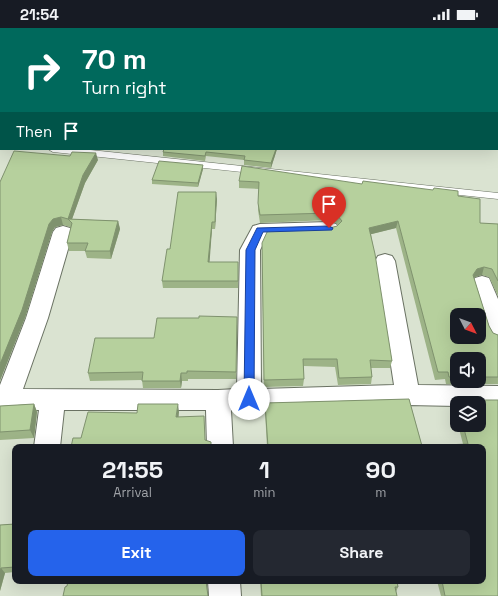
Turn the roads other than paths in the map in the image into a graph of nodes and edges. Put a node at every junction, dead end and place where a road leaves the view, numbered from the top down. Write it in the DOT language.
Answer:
graph roads {
  1 [pos="62,150"];
  2 [pos="498,196"];
  3 [pos="329,228"];
  4 [pos="63,232"];
  5 [pos="385,261"];
  6 [pos="482,283"];
  7 [pos="498,334"];
  8 [pos="408,395"];
  9 [pos="498,396"];
  10 [pos="3,399"];
  11 [pos="249,399"];
  12 [pos="53,400"];
  13 [pos="218,400"];
  14 [pos="47,444"];
  15 [pos="220,444"];
  16 [pos="224,584"];
  17 [pos="225,596"];
  1 -- 2 [label="lane"];
  3 -- 11 [label="street"];
  4 -- 10 [label="street"];
  5 -- 8 [label="street"];
  6 -- 7 [label="street"];
  8 -- 9 [label="street"];
  8 -- 11 [label="street"];
  10 -- 12 [label="street"];
  11 -- 13 [label="street"];
  12 -- 13 [label="street"];
  12 -- 14 [label="street"];
  13 -- 15 [label="street"];
  16 -- 17 [label="street"];
}
